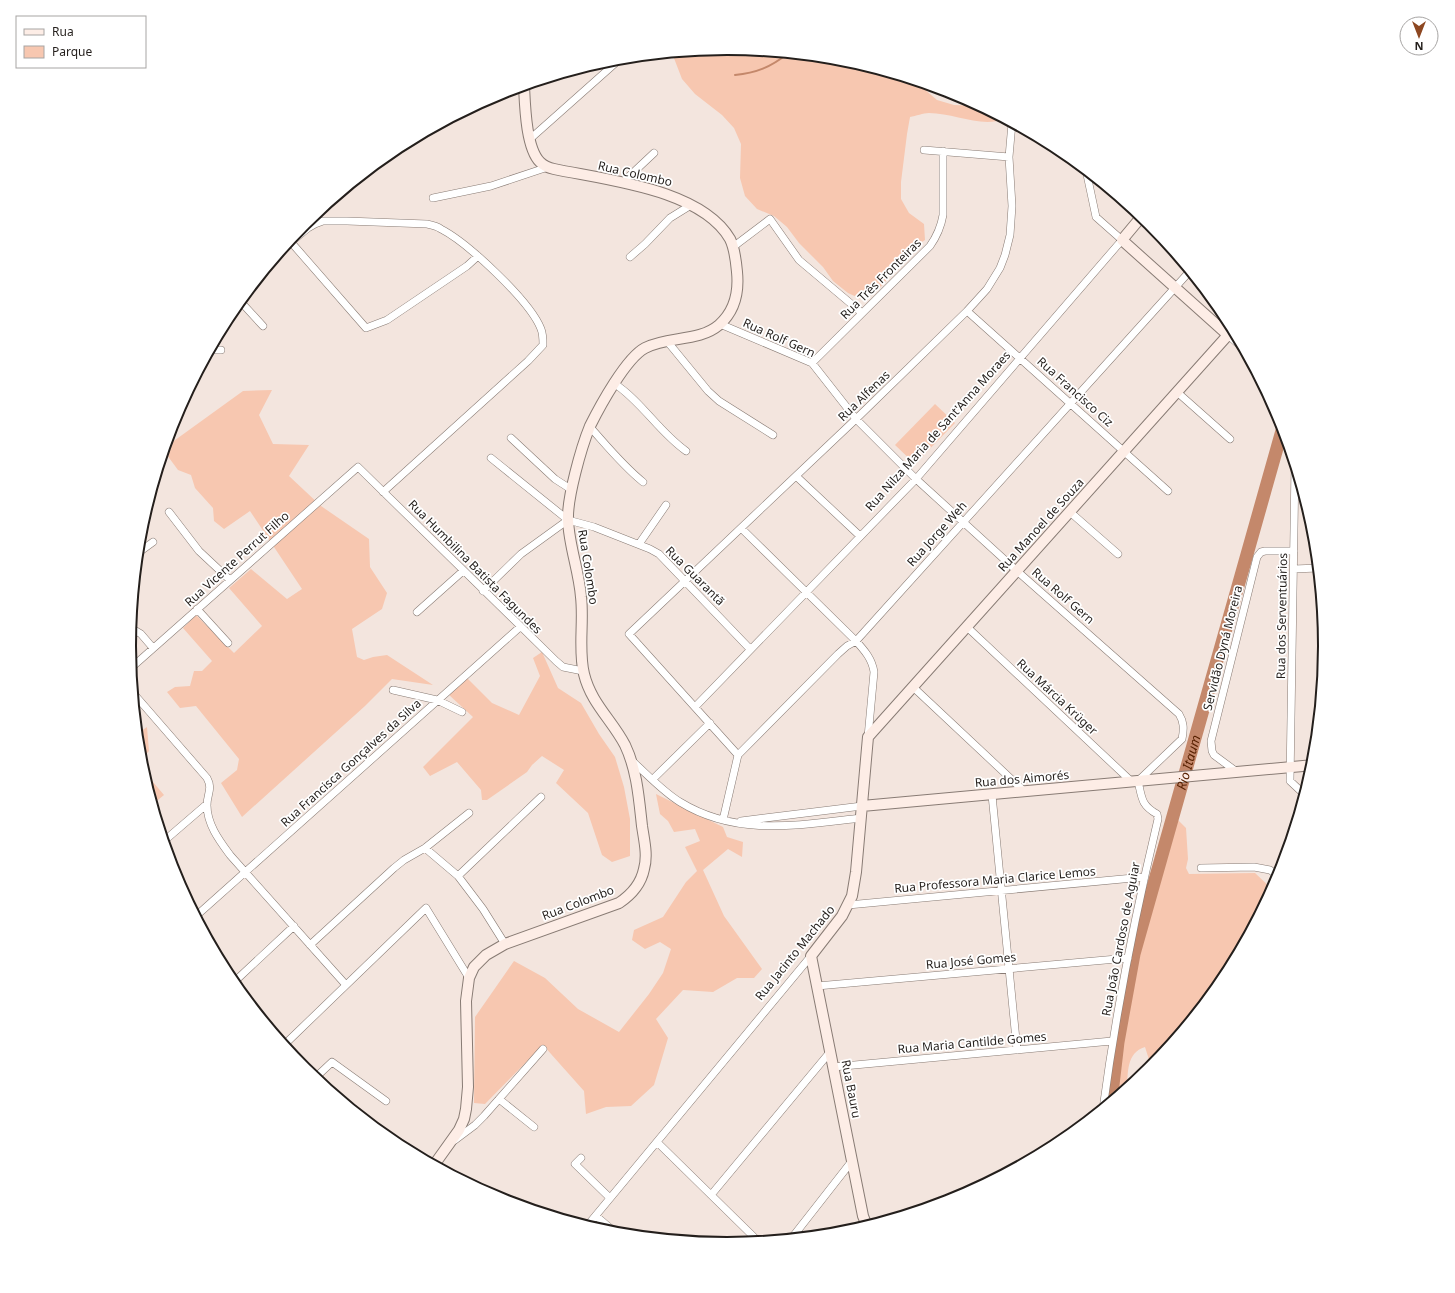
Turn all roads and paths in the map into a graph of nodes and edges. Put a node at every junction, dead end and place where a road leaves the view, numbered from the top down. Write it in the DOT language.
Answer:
graph roads {
  1 [pos="612,66"];
  2 [pos="525,91"];
  3 [pos="1012,128"];
  4 [pos="530,139"];
  5 [pos="924,150"];
  6 [pos="943,151"];
  7 [pos="654,153"];
  8 [pos="1009,157"];
  9 [pos="548,167"];
  10 [pos="1087,177"];
  11 [pos="622,183"];
  12 [pos="433,198"];
  13 [pos="691,205"];
  14 [pos="1138,221"];
  15 [pos="310,227"];
  16 [pos="1122,240"];
  17 [pos="294,244"];
  18 [pos="733,247"];
  19 [pos="478,256"];
  20 [pos="630,257"];
  21 [pos="1187,274"];
  22 [pos="1175,287"];
  23 [pos="244,306"];
  24 [pos="967,311"];
  25 [pos="862,313"];
  26 [pos="720,324"];
  27 [pos="262,326"];
  28 [pos="1225,327"];
  29 [pos="1229,334"];
  30 [pos="666,341"];
  31 [pos="216,350"];
  32 [pos="220,350"];
  33 [pos="1020,358"];
  34 [pos="812,363"];
  35 [pos="615,384"];
  36 [pos="1177,392"];
  37 [pos="1070,403"];
  38 [pos="856,419"];
  39 [pos="590,427"];
  40 [pos="773,435"];
  41 [pos="511,438"];
  42 [pos="1230,439"];
  43 [pos="686,451"];
  44 [pos="1124,451"];
  45 [pos="491,458"];
  46 [pos="358,467"];
  47 [pos="796,476"];
  48 [pos="916,479"];
  49 [pos="1295,479"];
  50 [pos="643,482"];
  51 [pos="572,490"];
  52 [pos="1168,490"];
  53 [pos="383,492"];
  54 [pos="666,505"];
  55 [pos="169,512"];
  56 [pos="1070,512"];
  57 [pos="568,520"];
  58 [pos="963,522"];
  59 [pos="741,528"];
  60 [pos="860,536"];
  61 [pos="153,542"];
  62 [pos="639,544"];
  63 [pos="144,548"];
  64 [pos="1294,551"];
  65 [pos="1118,554"];
  66 [pos="1294,568"];
  67 [pos="1314,568"];
  68 [pos="464,571"];
  69 [pos="1017,571"];
  70 [pos="230,580"];
  71 [pos="685,581"];
  72 [pos="484,591"];
  73 [pos="806,592"];
  74 [pos="197,609"];
  75 [pos="417,612"];
  76 [pos="520,627"];
  77 [pos="966,628"];
  78 [pos="136,631"];
  79 [pos="856,641"];
  80 [pos="228,643"];
  81 [pos="153,648"];
  82 [pos="750,649"];
  83 [pos="136,663"];
  84 [pos="583,671"];
  85 [pos="913,688"];
  86 [pos="393,690"];
  87 [pos="138,699"];
  88 [pos="437,700"];
  89 [pos="695,707"];
  90 [pos="462,712"];
  91 [pos="710,723"];
  92 [pos="868,737"];
  93 [pos="738,755"];
  94 [pos="630,760"];
  95 [pos="1307,766"];
  96 [pos="1291,768"];
  97 [pos="1237,772"];
  98 [pos="654,779"];
  99 [pos="1135,782"];
  100 [pos="1301,791"];
  101 [pos="1025,792"];
  102 [pos="992,795"];
  103 [pos="541,797"];
  104 [pos="207,804"];
  105 [pos="862,806"];
  106 [pos="469,813"];
  107 [pos="861,818"];
  108 [pos="723,820"];
  109 [pos="733,821"];
  110 [pos="167,837"];
  111 [pos="425,848"];
  112 [pos="1201,868"];
  113 [pos="245,872"];
  114 [pos="1274,873"];
  115 [pos="458,876"];
  116 [pos="1144,877"];
  117 [pos="1002,891"];
  118 [pos="848,905"];
  119 [pos="200,913"];
  120 [pos="294,926"];
  121 [pos="310,944"];
  122 [pos="505,944"];
  123 [pos="811,956"];
  124 [pos="1128,958"];
  125 [pos="1009,969"];
  126 [pos="238,978"];
  127 [pos="469,978"];
  128 [pos="346,985"];
  129 [pos="817,986"];
  130 [pos="1112,1041"];
  131 [pos="287,1042"];
  132 [pos="543,1049"];
  133 [pos="1017,1050"];
  134 [pos="830,1052"];
  135 [pos="833,1067"];
  136 [pos="319,1074"];
  137 [pos="500,1099"];
  138 [pos="386,1101"];
  139 [pos="1104,1103"];
  140 [pos="534,1127"];
  141 [pos="657,1142"];
  142 [pos="450,1144"];
  143 [pos="581,1158"];
  144 [pos="437,1161"];
  145 [pos="852,1161"];
  146 [pos="711,1195"];
  147 [pos="610,1198"];
  148 [pos="596,1216"];
  149 [pos="591,1222"];
  150 [pos="865,1222"];
  151 [pos="608,1226"];
  152 [pos="795,1234"];
  153 [pos="754,1237"];
  1 -- 4 [label="street"];
  2 -- 4 [label="street"];
  3 -- 8 [label="street, Rua Alfenas"];
  4 -- 9 [label="street"];
  5 -- 6 [label="street"];
  6 -- 8 [label="street"];
  6 -- 25 [label="street, Rua Três Fronteiras"];
  7 -- 11 [label="street"];
  8 -- 24 [label="street, Rua Alfenas"];
  9 -- 11 [label="street, Rua Colombo"];
  9 -- 12 [label="street"];
  10 -- 16 [label="street"];
  11 -- 13 [label="street, Rua Colombo"];
  13 -- 18 [label="street, Rua Colombo"];
  13 -- 20 [label="street"];
  14 -- 16 [label="street, Rua Nilza Maria de Sant'Anna Moraes"];
  15 -- 19 [label="street"];
  16 -- 22 [label="street"];
  16 -- 33 [label="street, Rua Nilza Maria de Sant'Anna Moraes"];
  17 -- 19 [label="street"];
  18 -- 25 [label="street"];
  18 -- 26 [label="street, Rua Colombo"];
  19 -- 53 [label="street"];
  21 -- 22 [label="street, Rua Jorge Weh"];
  22 -- 28 [label="street"];
  22 -- 37 [label="street, Rua Jorge Weh"];
  23 -- 27 [label="street"];
  24 -- 33 [label="street, Rua Francisco Ciz"];
  24 -- 38 [label="street, Rua Alfenas"];
  25 -- 34 [label="street, Rua Três Fronteiras"];
  26 -- 30 [label="street, Rua Colombo"];
  26 -- 34 [label="street, Rua Rolf Gern"];
  29 -- 36 [label="street, Rua Manoel de Souza"];
  30 -- 35 [label="street, Rua Colombo"];
  30 -- 40 [label="street"];
  31 -- 32 [label="street"];
  33 -- 37 [label="street, Rua Francisco Ciz"];
  33 -- 48 [label="street, Rua Nilza Maria de Sant'Anna Moraes"];
  34 -- 38 [label="street, Rua Rolf Gern"];
  35 -- 39 [label="street, Rua Colombo"];
  35 -- 43 [label="street"];
  36 -- 42 [label="street"];
  36 -- 44 [label="street, Rua Manoel de Souza"];
  37 -- 44 [label="street, Rua Francisco Ciz"];
  37 -- 58 [label="street, Rua Jorge Weh"];
  38 -- 47 [label="street, Rua Alfenas"];
  38 -- 48 [label="street, Rua Rolf Gern"];
  39 -- 50 [label="street"];
  39 -- 51 [label="street, Rua Colombo"];
  41 -- 51 [label="street"];
  44 -- 52 [label="street, Rua Francisco Ciz"];
  44 -- 56 [label="street, Rua Manoel de Souza"];
  45 -- 57 [label="street"];
  46 -- 53 [label="street, Rua Humbilina Batista Fagundes"];
  46 -- 70 [label="street, Rua Vicente Perrut Filho"];
  47 -- 59 [label="street, Rua Alfenas"];
  47 -- 60 [label="street"];
  48 -- 58 [label="street, Rua Rolf Gern"];
  48 -- 60 [label="street, Rua Nilza Maria de Sant'Anna Moraes"];
  49 -- 64 [label="street, Rua dos Serventuários"];
  51 -- 57 [label="street, Rua Colombo"];
  53 -- 68 [label="street, Rua Humbilina Batista Fagundes"];
  54 -- 62 [label="street"];
  55 -- 70 [label="street"];
  56 -- 65 [label="street"];
  56 -- 69 [label="street, Rua Manoel de Souza"];
  57 -- 62 [label="street, Rua Guarantã"];
  57 -- 72 [label="street"];
  57 -- 84 [label="street, Rua Colombo"];
  58 -- 69 [label="street, Rua Rolf Gern"];
  58 -- 79 [label="street, Rua Jorge Weh"];
  59 -- 71 [label="street, Rua Alfenas"];
  59 -- 73 [label="street, Rua Jacinto Machado"];
  60 -- 73 [label="street, Rua Nilza Maria de Sant'Anna Moraes"];
  61 -- 63 [label="street"];
  62 -- 71 [label="street, Rua Guarantã"];
  64 -- 66 [label="street, Rua dos Serventuários"];
  64 -- 97 [label="street, Servidão Dyná Moreira"];
  66 -- 67 [label="street"];
  66 -- 96 [label="street, Rua dos Serventuários"];
  68 -- 72 [label="street, Rua Humbilina Batista Fagundes"];
  68 -- 75 [label="street"];
  69 -- 77 [label="street, Rua Manoel de Souza"];
  69 -- 99 [label="street, Rua Rolf Gern"];
  70 -- 74 [label="street, Rua Vicente Perrut Filho"];
  71 -- 82 [label="street, Rua Guarantã"];
  71 -- 89 [label="street, Rua Alfenas"];
  72 -- 76 [label="street, Rua Humbilina Batista Fagundes"];
  73 -- 79 [label="street, Rua Jacinto Machado"];
  73 -- 82 [label="street, Rua Nilza Maria de Sant'Anna Moraes"];
  74 -- 80 [label="street"];
  74 -- 81 [label="street, Rua Vicente Perrut Filho"];
  76 -- 84 [label="street, Rua Humbilina Batista Fagundes"];
  76 -- 88 [label="street, Rua Francisca Gonçalves da Silva"];
  77 -- 85 [label="street, Rua Manoel de Souza"];
  77 -- 99 [label="street, Rua Márcia Krüger"];
  78 -- 81 [label="street"];
  79 -- 92 [label="street, Rua Jacinto Machado"];
  79 -- 93 [label="street, Rua Jorge Weh"];
  81 -- 83 [label="street, Rua Vicente Perrut Filho"];
  82 -- 89 [label="street, Rua Nilza Maria de Sant'Anna Moraes"];
  84 -- 94 [label="street, Rua Colombo"];
  85 -- 92 [label="street, Rua Manoel de Souza"];
  85 -- 101 [label="street"];
  86 -- 88 [label="street"];
  87 -- 104 [label="street"];
  88 -- 90 [label="street"];
  88 -- 113 [label="street, Rua Francisca Gonçalves da Silva"];
  89 -- 91 [label="street"];
  91 -- 93 [label="street"];
  91 -- 98 [label="street"];
  92 -- 105 [label="street, Rua Jacinto Machado"];
  93 -- 108 [label="street"];
  94 -- 98 [label="street, Rua dos Aimorés"];
  94 -- 122 [label="street, Rua Colombo"];
  95 -- 96 [label="street, Rua dos Aimorés"];
  96 -- 97 [label="street, Rua dos Aimorés"];
  96 -- 100 [label="street, Rua dos Serventuários"];
  97 -- 99 [label="street, Rua dos Aimorés"];
  98 -- 108 [label="street, Rua dos Aimorés"];
  99 -- 101 [label="street, Rua dos Aimorés"];
  99 -- 116 [label="street, Rua João Cardoso de Aguiar"];
  101 -- 102 [label="street, Rua dos Aimorés"];
  102 -- 105 [label="street, Rua dos Aimorés"];
  102 -- 117 [label="street"];
  103 -- 115 [label="street"];
  104 -- 110 [label="street"];
  104 -- 113 [label="street"];
  105 -- 107 [label="street, Rua Jacinto Machado"];
  105 -- 109 [label="street, Rua dos Aimorés"];
  106 -- 111 [label="street"];
  107 -- 109 [label="street, Rua dos Aimorés"];
  107 -- 118 [label="street, Rua Jacinto Machado"];
  108 -- 109 [label="street, Rua dos Aimorés"];
  111 -- 115 [label="street"];
  111 -- 121 [label="street"];
  112 -- 114 [label="street"];
  113 -- 119 [label="street, Rua Francisca Gonçalves da Silva"];
  113 -- 120 [label="street"];
  115 -- 122 [label="street"];
  116 -- 117 [label="street, Rua Professora Maria Clarice Lemos"];
  116 -- 124 [label="street, Rua João Cardoso de Aguiar"];
  117 -- 118 [label="street, Rua Professora Maria Clarice Lemos"];
  117 -- 125 [label="street"];
  118 -- 123 [label="street, Rua Jacinto Machado"];
  120 -- 121 [label="street"];
  120 -- 126 [label="street"];
  121 -- 128 [label="street"];
  122 -- 127 [label="street, Rua Colombo"];
  123 -- 129 [label="street, Rua Bauru"];
  123 -- 141 [label="street, Rua Jacinto Machado"];
  124 -- 125 [label="street, Rua José Gomes"];
  124 -- 130 [label="street, Rua João Cardoso de Aguiar"];
  125 -- 129 [label="street, Rua José Gomes"];
  125 -- 133 [label="street"];
  127 -- 128 [label="street"];
  127 -- 142 [label="street, Rua Colombo"];
  128 -- 131 [label="street"];
  129 -- 134 [label="street, Rua Bauru"];
  130 -- 133 [label="street, Rua Maria Cantilde Gomes"];
  130 -- 139 [label="street, Rua João Cardoso de Aguiar"];
  132 -- 137 [label="street"];
  133 -- 135 [label="street, Rua Maria Cantilde Gomes"];
  134 -- 135 [label="street, Rua Bauru"];
  134 -- 146 [label="street"];
  135 -- 145 [label="street, Rua Bauru"];
  136 -- 138 [label="street"];
  137 -- 140 [label="street"];
  137 -- 142 [label="street"];
  141 -- 146 [label="street"];
  141 -- 147 [label="street, Rua Jacinto Machado"];
  142 -- 144 [label="street, Rua Colombo"];
  143 -- 147 [label="street"];
  145 -- 150 [label="street, Rua Bauru"];
  145 -- 152 [label="street"];
  146 -- 153 [label="street"];
  147 -- 148 [label="street, Rua Jacinto Machado"];
  148 -- 149 [label="street, Rua Jacinto Machado"];
  148 -- 151 [label="street"];
}
